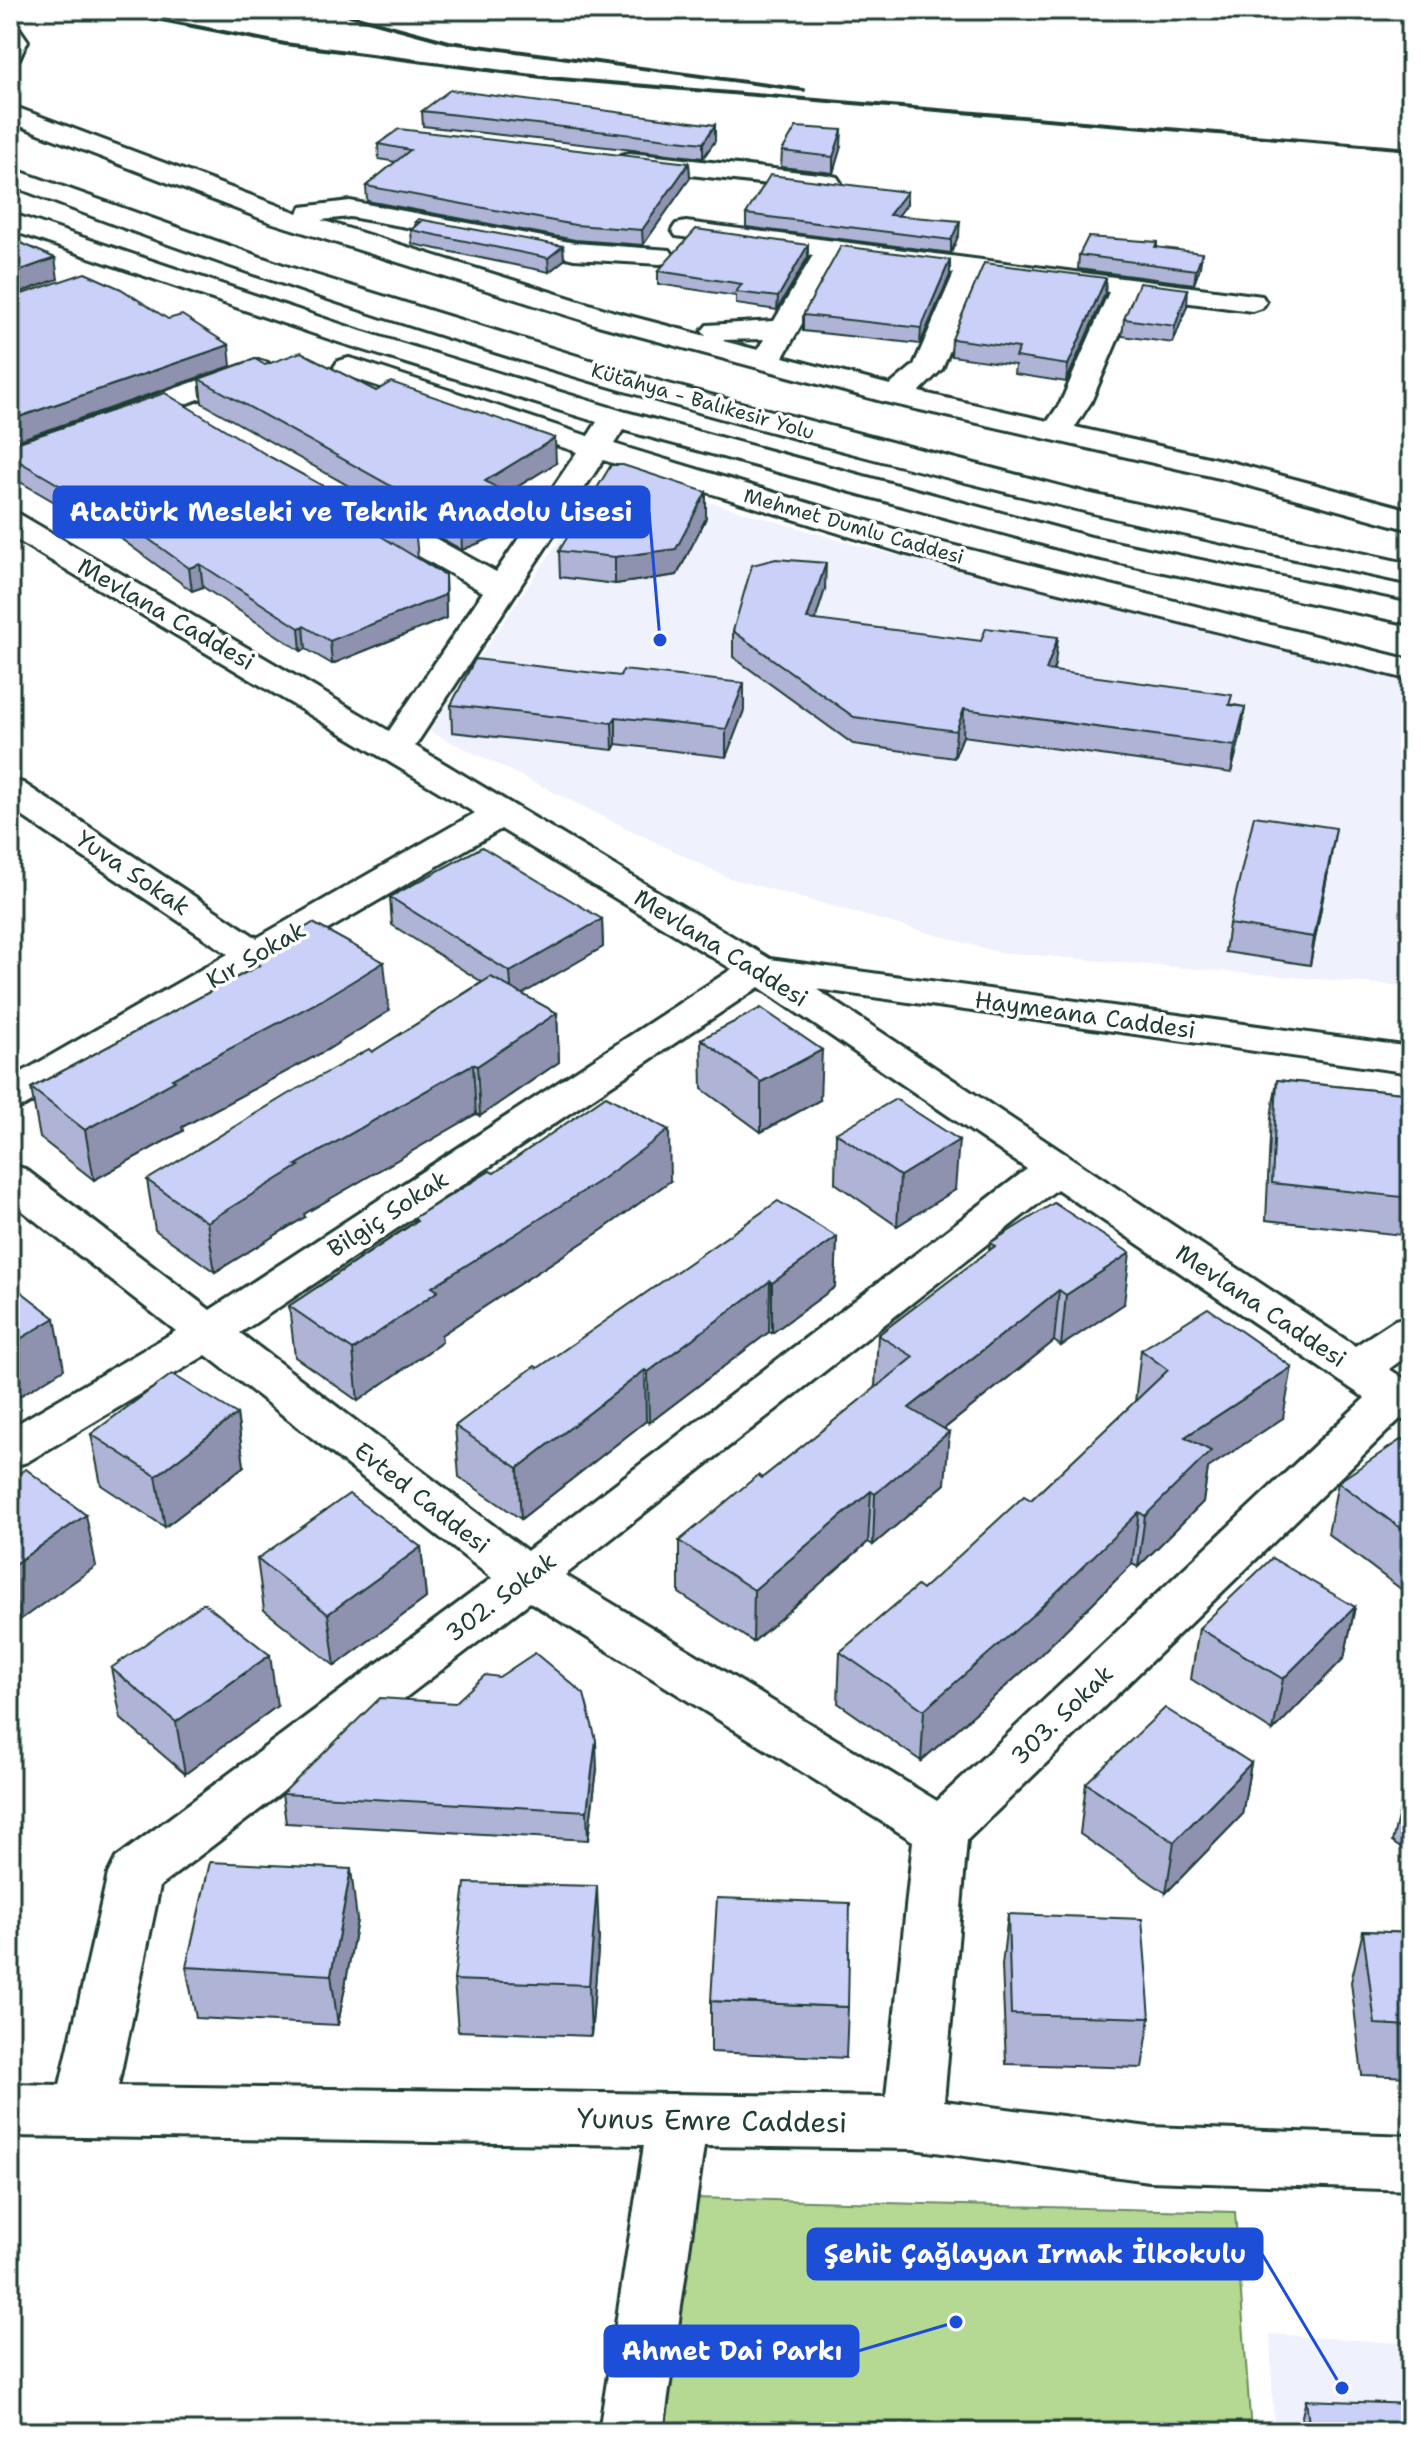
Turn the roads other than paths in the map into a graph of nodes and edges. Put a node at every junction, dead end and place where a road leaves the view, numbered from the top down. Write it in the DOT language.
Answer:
graph roads {
  1 [pos="10,33"];
  2 [pos="10,54"];
  3 [pos="10,113"];
  4 [pos="10,147"];
  5 [pos="601,157"];
  6 [pos="10,176"];
  7 [pos="848,186"];
  8 [pos="698,200"];
  9 [pos="184,211"];
  10 [pos="280,216"];
  11 [pos="10,221"];
  12 [pos="214,221"];
  13 [pos="831,248"];
  14 [pos="136,264"];
  15 [pos="971,266"];
  16 [pos="94,279"];
  17 [pos="1126,286"];
  18 [pos="635,288"];
  19 [pos="1252,302"];
  20 [pos="784,330"];
  21 [pos="351,337"];
  22 [pos="297,355"];
  23 [pos="767,359"];
  24 [pos="761,390"];
  25 [pos="896,396"];
  26 [pos="171,400"];
  27 [pos="834,409"];
  28 [pos="615,418"];
  29 [pos="209,423"];
  30 [pos="923,431"];
  31 [pos="1057,431"];
  32 [pos="595,448"];
  33 [pos="1154,454"];
  34 [pos="10,456"];
  35 [pos="1131,482"];
  36 [pos="1315,494"];
  37 [pos="339,499"];
  38 [pos="1411,512"];
  39 [pos="1411,520"];
  40 [pos="10,522"];
  41 [pos="1334,528"];
  42 [pos="1411,544"];
  43 [pos="1411,574"];
  44 [pos="502,589"];
  45 [pos="1411,614"];
  46 [pos="1411,670"];
  47 [pos="395,749"];
  48 [pos="10,791"];
  49 [pos="502,813"];
  50 [pos="256,955"];
  51 [pos="759,969"];
  52 [pos="1411,1060"];
  53 [pos="10,1097"];
  54 [pos="1056,1168"];
  55 [pos="10,1179"];
  56 [pos="1411,1331"];
  57 [pos="208,1333"];
  58 [pos="1355,1369"];
  59 [pos="1404,1401"];
  60 [pos="10,1450"];
  61 [pos="528,1577"];
  62 [pos="941,1831"];
  63 [pos="10,2110"];
  64 [pos="83,2111"];
  65 [pos="678,2119"];
  66 [pos="913,2123"];
  67 [pos="1411,2163"];
  68 [pos="631,2432"];
  1 -- 2 [label="main road"];
  3 -- 10 [label="main road"];
  4 -- 9 [label="main road"];
  5 -- 8 [label="main road"];
  6 -- 43 [label="main road, Kütahya - Balıkesir Yolu"];
  7 -- 8 [label="main road"];
  8 -- 13 [label="main road"];
  8 -- 18 [label="main road"];
  10 -- 18 [label="main road"];
  10 -- 18 [label="main road"];
  11 -- 14 [label="main road"];
  12 -- 24 [label="main road, Kütahya - Balıkesir Yolu"];
  13 -- 15 [label="main road"];
  13 -- 20 [label="main road"];
  14 -- 16 [label="main road"];
  14 -- 21 [label="main road"];
  15 -- 17 [label="main road"];
  15 -- 25 [label="main road"];
  17 -- 19 [label="main road"];
  17 -- 31 [label="main road"];
  18 -- 20 [label="main road"];
  18 -- 23 [label="main road"];
  20 -- 23 [label="main road"];
  21 -- 22 [label="main road"];
  21 -- 28 [label="main road"];
  22 -- 26 [label="main road"];
  22 -- 32 [label="main road, Mehmet Dumlu Caddesi"];
  23 -- 25 [label="main road"];
  25 -- 31 [label="main road"];
  26 -- 29 [label="main road"];
  26 -- 34 [label="main road"];
  27 -- 30 [label="main road, Kütahya - Balıkesir Yolu"];
  28 -- 32 [label="main road"];
  28 -- 45 [label="main road"];
  31 -- 33 [label="main road"];
  32 -- 44 [label="main road"];
  32 -- 46 [label="main road, Mehmet Dumlu Caddesi"];
  33 -- 35 [label="main road"];
  33 -- 36 [label="main road"];
  36 -- 38 [label="main road"];
  36 -- 39 [label="main road"];
  37 -- 44 [label="main road"];
  40 -- 47 [label="main road, Mevlana Caddesi"];
  41 -- 42 [label="main road"];
  44 -- 47 [label="main road"];
  47 -- 49 [label="main road, Mevlana Caddesi"];
  48 -- 50 [label="main road, Yuva Sokak"];
  49 -- 50 [label="main road, Kır Sokak"];
  49 -- 51 [label="main road, Mevlana Caddesi"];
  50 -- 53 [label="main road, Kır Sokak"];
  51 -- 52 [label="main road, Haymeana Caddesi"];
  51 -- 54 [label="main road, Mevlana Caddesi"];
  51 -- 57 [label="main road, Bilgiç Sokak"];
  54 -- 58 [label="main road, Mevlana Caddesi"];
  54 -- 61 [label="main road, 302. Sokak"];
  55 -- 57 [label="main road, Evted Caddesi"];
  56 -- 58 [label="main road"];
  57 -- 60 [label="main road, Bilgiç Sokak"];
  57 -- 61 [label="main road, Evted Caddesi"];
  58 -- 59 [label="main road, Mevlana Caddesi"];
  59 -- 62 [label="main road, 303. Sokak"];
  61 -- 62 [label="main road, Evted Caddesi"];
  61 -- 64 [label="main road, 302. Sokak"];
  62 -- 66 [label="main road"];
  63 -- 64 [label="main road, Yunus Emre Caddesi"];
  64 -- 65 [label="main road, Yunus Emre Caddesi"];
  65 -- 66 [label="main road, Yunus Emre Caddesi"];
  65 -- 68 [label="main road"];
  66 -- 67 [label="main road, Yunus Emre Caddesi"];
}
